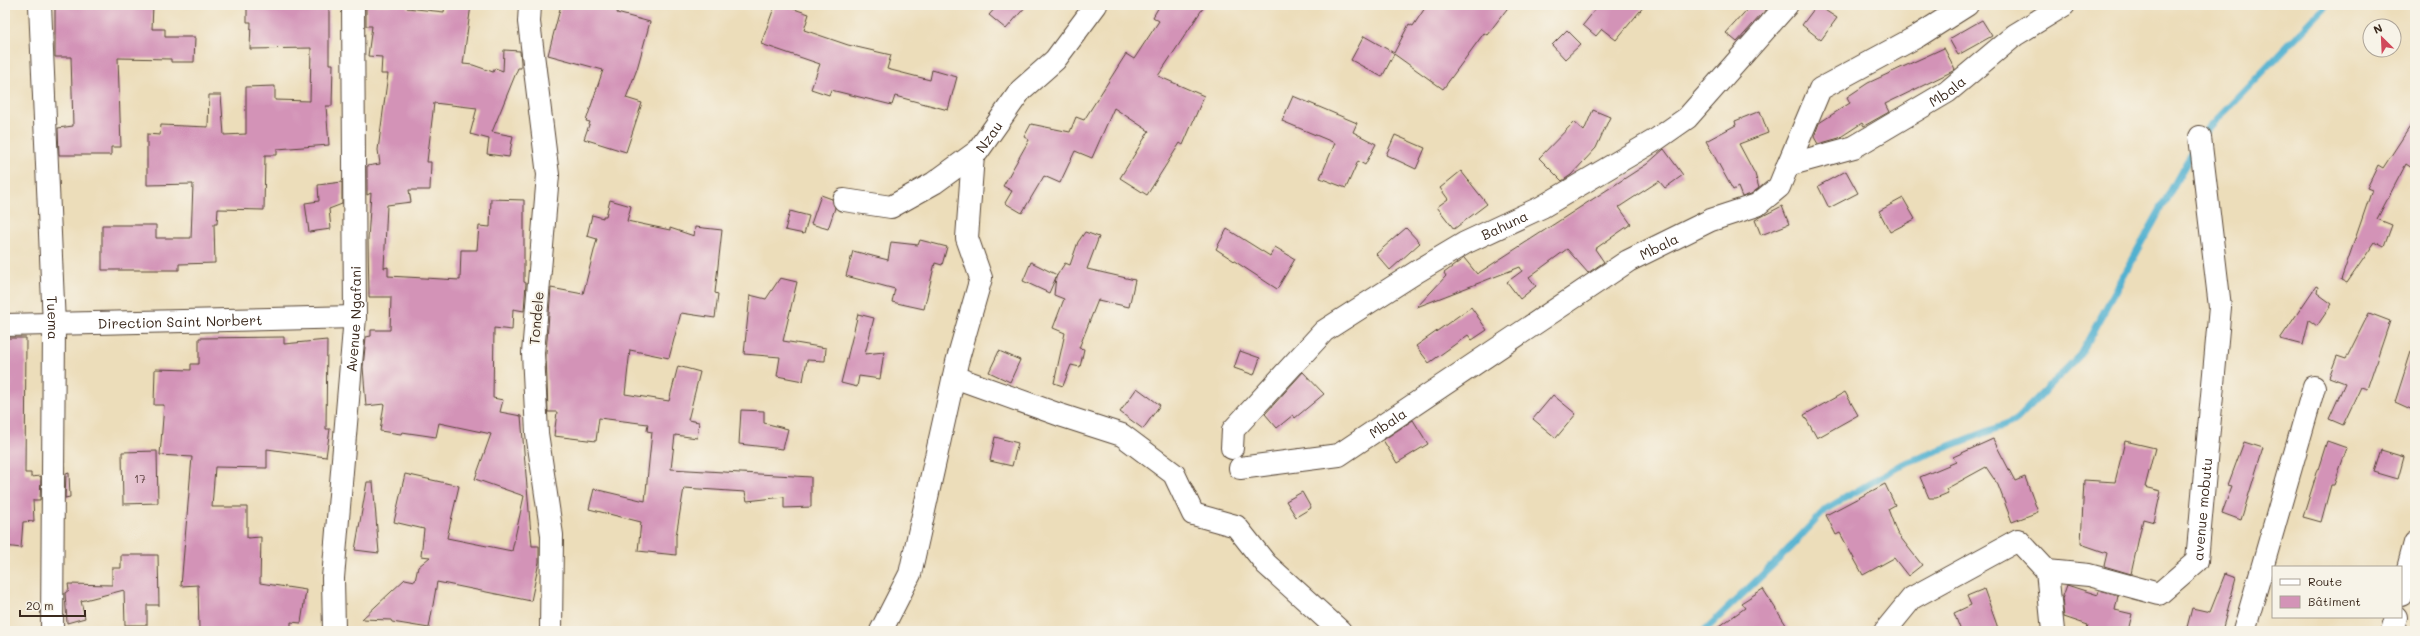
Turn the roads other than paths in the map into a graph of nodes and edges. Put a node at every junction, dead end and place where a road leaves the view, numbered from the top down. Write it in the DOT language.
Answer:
graph roads {
  1 [pos="40,5"];
  2 [pos="353,5"];
  3 [pos="530,5"];
  4 [pos="1096,5"];
  5 [pos="1787,5"];
  6 [pos="1967,5"];
  7 [pos="2064,5"];
  8 [pos="2200,137"];
  9 [pos="973,155"];
  10 [pos="1788,165"];
  11 [pos="844,200"];
  12 [pos="355,317"];
  13 [pos="5,325"];
  14 [pos="54,325"];
  15 [pos="954,377"];
  16 [pos="2314,387"];
  17 [pos="1232,448"];
  18 [pos="1240,468"];
  19 [pos="2415,543"];
  20 [pos="2047,571"];
  21 [pos="2402,590"];
  22 [pos="2396,618"];
  23 [pos="52,631"];
  24 [pos="334,631"];
  25 [pos="551,631"];
  26 [pos="881,631"];
  27 [pos="1340,631"];
  28 [pos="1885,631"];
  29 [pos="2053,631"];
  30 [pos="2244,631"];
  31 [pos="2392,631"];
  1 -- 14 [label="street, Tuema"];
  2 -- 12 [label="street, Avenue Ngafani"];
  3 -- 25 [label="street, Tondele"];
  4 -- 9 [label="street, Nzau"];
  5 -- 17 [label="street, Bahuna"];
  6 -- 10 [label="street"];
  7 -- 10 [label="street, Mbala"];
  8 -- 20 [label="street, avenue mobutu"];
  9 -- 11 [label="street, Nzau"];
  9 -- 15 [label="street"];
  10 -- 18 [label="street, Mbala"];
  12 -- 14 [label="street, Direction Saint Norbert"];
  12 -- 24 [label="street, Avenue Ngafani"];
  13 -- 14 [label="street, Direction Saint Norbert"];
  14 -- 23 [label="street, Tuema"];
  15 -- 26 [label="street"];
  15 -- 27 [label="street"];
  16 -- 30 [label="street"];
  19 -- 21 [label="street"];
  20 -- 28 [label="street"];
  20 -- 29 [label="street"];
  22 -- 31 [label="street"];
}
